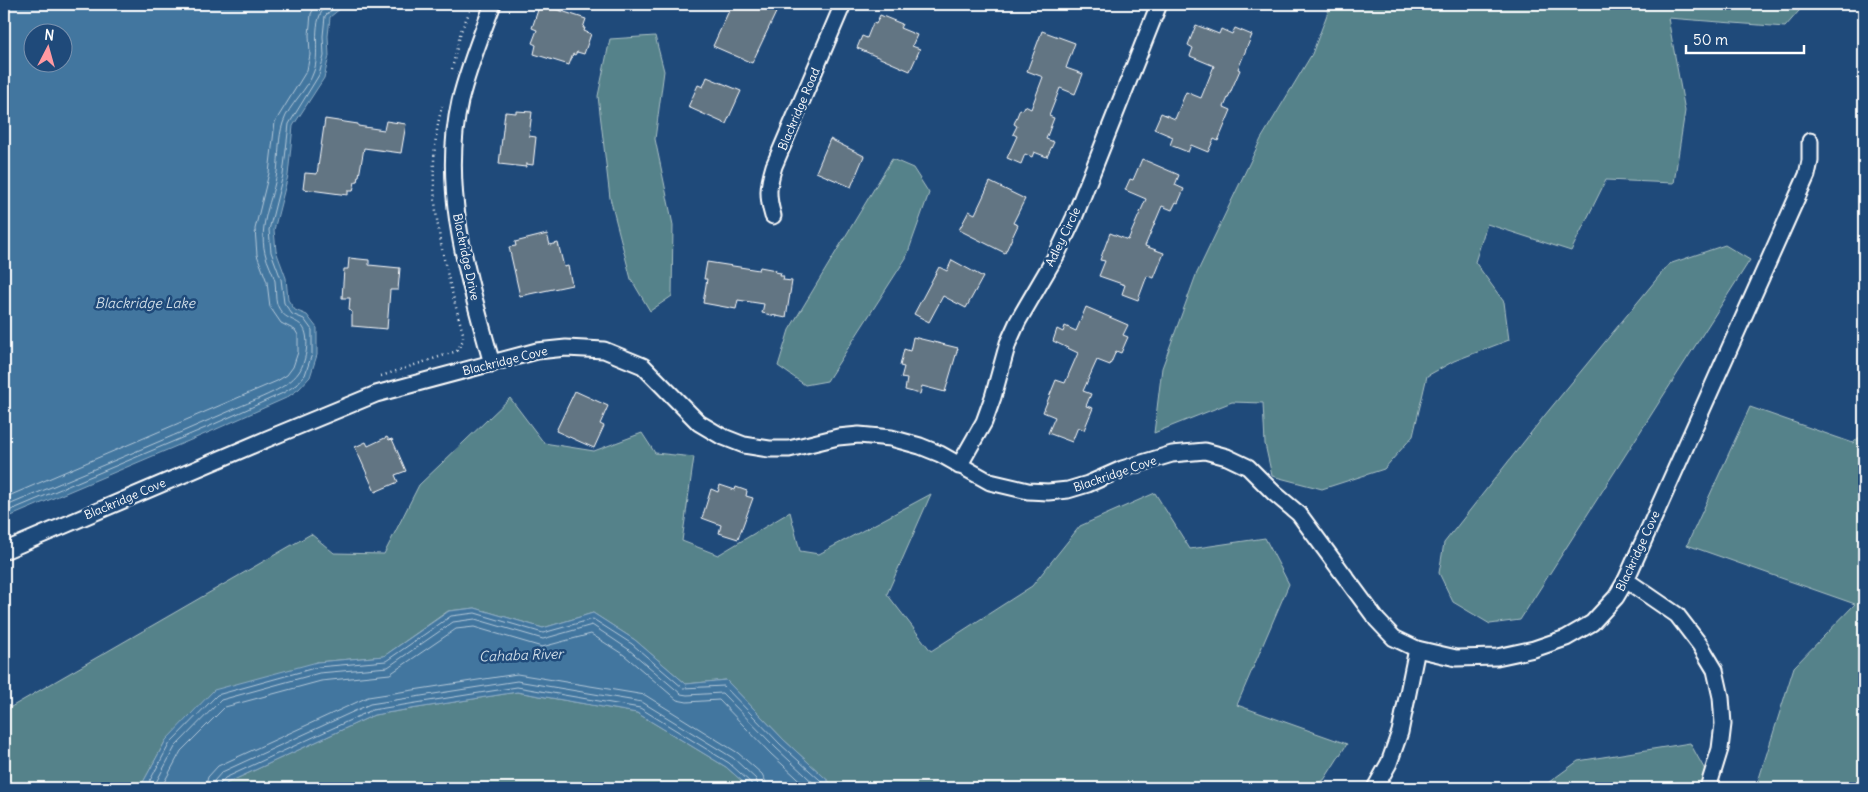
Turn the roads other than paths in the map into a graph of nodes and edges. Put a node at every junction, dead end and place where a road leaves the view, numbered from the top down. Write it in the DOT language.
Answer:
graph roads {
  1 [pos="493,4"];
  2 [pos="843,4"];
  3 [pos="1159,4"];
  4 [pos="1810,141"];
  5 [pos="774,216"];
  6 [pos="492,364"];
  7 [pos="959,466"];
  8 [pos="4,551"];
  9 [pos="1626,580"];
  10 [pos="1417,649"];
  11 [pos="1375,788"];
  12 [pos="1708,788"];
  1 -- 6 [label="street, Blackridge Drive"];
  2 -- 5 [label="street, Blackridge Road"];
  3 -- 7 [label="street, Adley Circle"];
  4 -- 9 [label="street, Blackridge Cove"];
  6 -- 7 [label="street, Blackridge Cove"];
  6 -- 8 [label="street, Blackridge Cove"];
  7 -- 10 [label="street, Blackridge Cove"];
  9 -- 10 [label="street, Blackridge Cove"];
  9 -- 12 [label="street"];
  10 -- 11 [label="street"];
}
